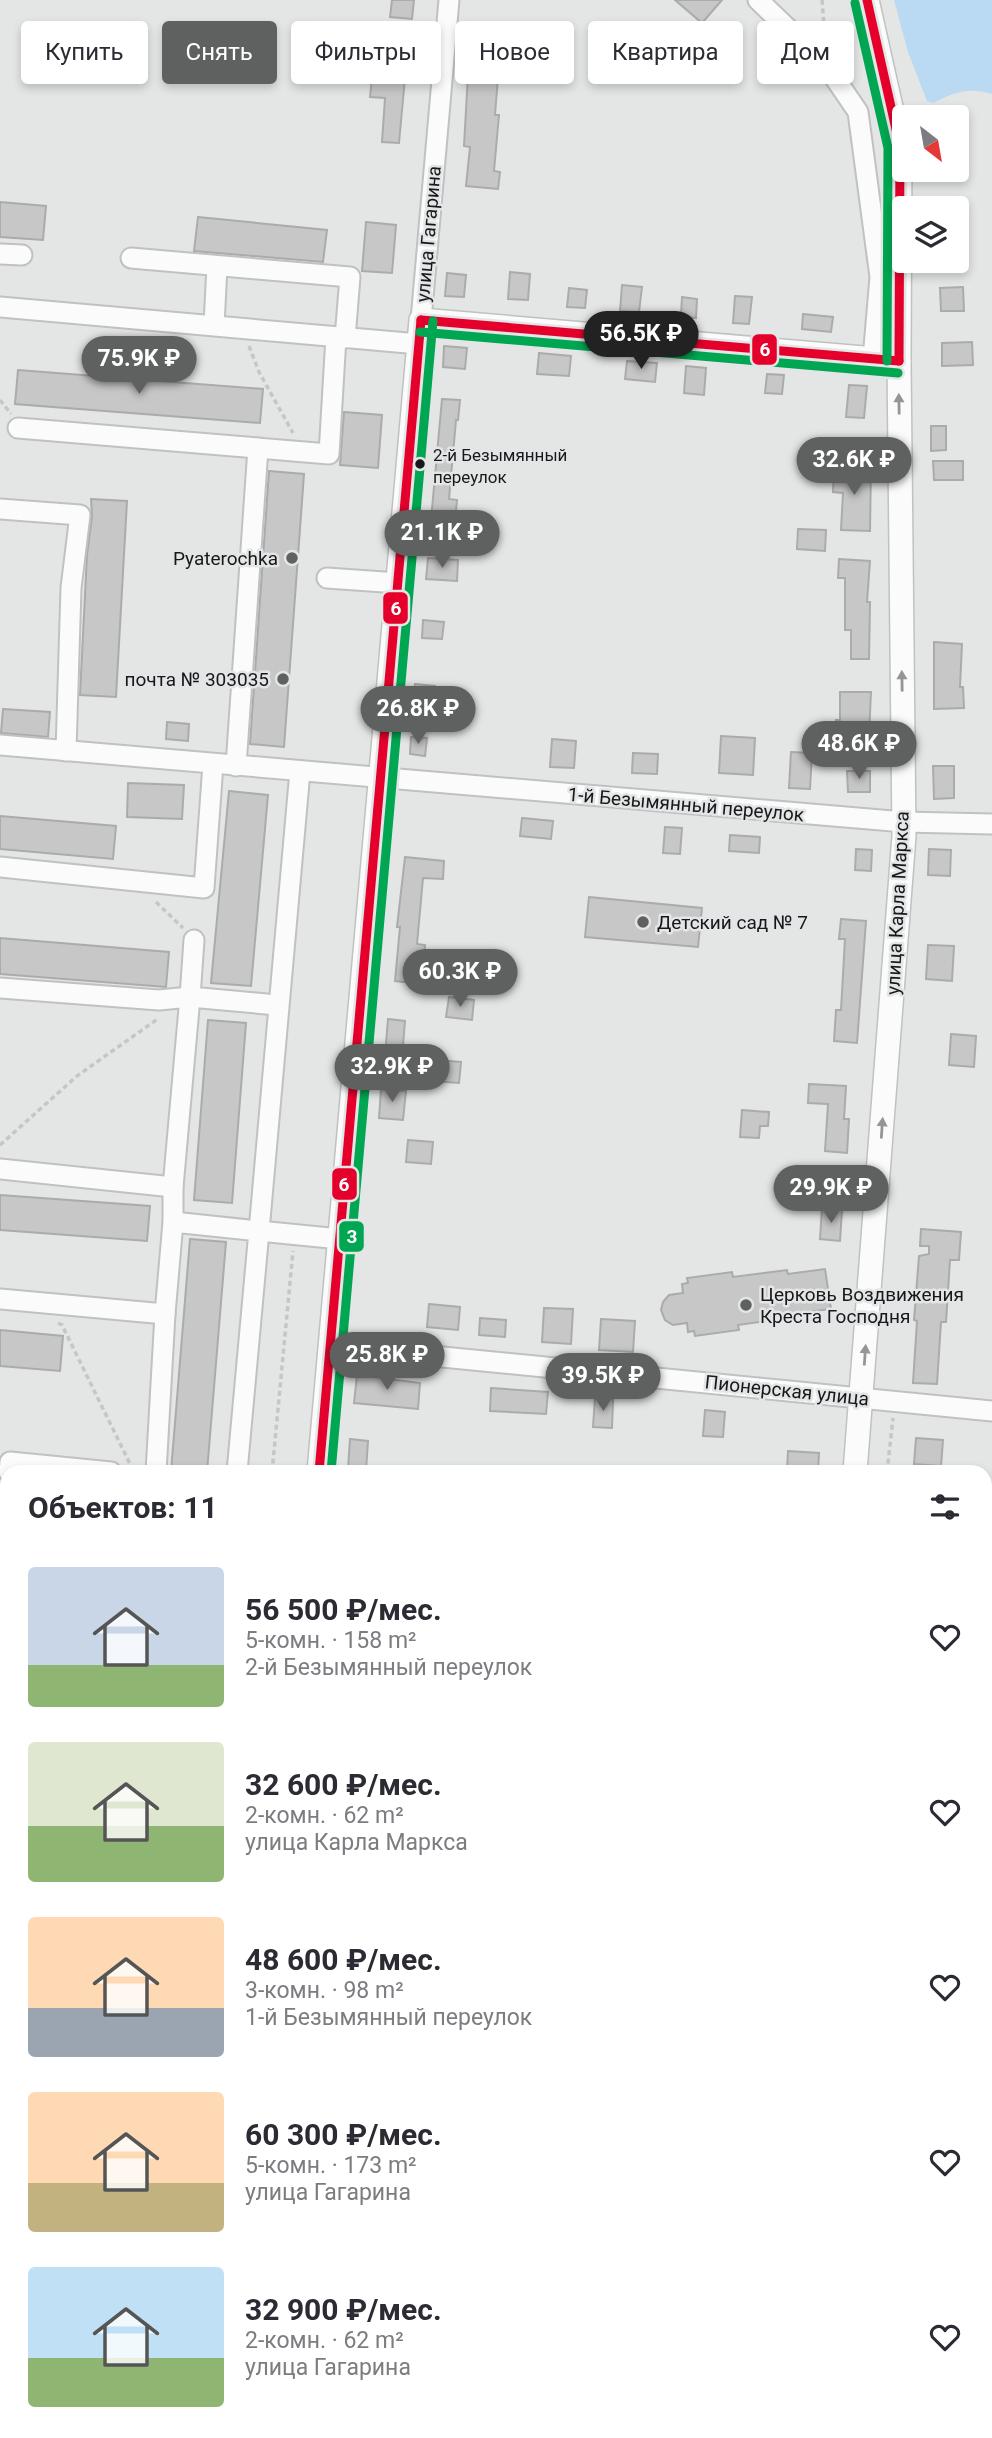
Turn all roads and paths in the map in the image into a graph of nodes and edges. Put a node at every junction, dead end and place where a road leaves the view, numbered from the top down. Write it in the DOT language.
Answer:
graph roads {
  1 [pos="449,0"];
  2 [pos="758,0"];
  3 [pos="822,0"];
  4 [pos="867,0"];
  5 [pos="780,21"];
  6 [pos="823,21"];
  7 [pos="839,84"];
  8 [pos="0,254"];
  9 [pos="22,255"];
  10 [pos="131,258"];
  11 [pos="0,262"];
  12 [pos="217,266"];
  13 [pos="0,307"];
  14 [pos="421,320"];
  15 [pos="214,325"];
  16 [pos="241,328"];
  17 [pos="340,338"];
  18 [pos="419,344"];
  19 [pos="873,359"];
  20 [pos="899,361"];
  21 [pos="18,428"];
  22 [pos="258,448"];
  23 [pos="303,452"];
  24 [pos="0,509"];
  25 [pos="327,578"];
  26 [pos="398,583"];
  27 [pos="0,745"];
  28 [pos="66,751"];
  29 [pos="213,764"];
  30 [pos="236,766"];
  31 [pos="300,771"];
  32 [pos="380,779"];
  33 [pos="904,822"];
  34 [pos="992,824"];
  35 [pos="0,867"];
  36 [pos="137,882"];
  37 [pos="194,940"];
  38 [pos="0,988"];
  39 [pos="190,997"];
  40 [pos="278,1005"];
  41 [pos="0,1145"];
  42 [pos="0,1169"];
  43 [pos="173,1187"];
  44 [pos="173,1222"];
  45 [pos="258,1230"];
  46 [pos="295,1234"];
  47 [pos="340,1240"];
  48 [pos="0,1299"];
  49 [pos="28,1301"];
  50 [pos="165,1314"];
  51 [pos="331,1346"];
  52 [pos="862,1397"];
  53 [pos="895,1402"];
  54 [pos="992,1411"];
  55 [pos="10,1465"];
  56 [pos="40,1465"];
  57 [pos="131,1465"];
  58 [pos="156,1465"];
  59 [pos="238,1465"];
  60 [pos="273,1465"];
  61 [pos="321,1465"];
  62 [pos="856,1465"];
  63 [pos="888,1465"];
  1 -- 14 [label="street, улица Гагарина"];
  2 -- 5 [label="street"];
  3 -- 6 [label="path"];
  4 -- 20 [label="main road, улица Карла Маркса"];
  7 -- 19 [label="street"];
  8 -- 9 [label="street"];
  8 -- 11 [label="street"];
  10 -- 12 [label="street"];
  12 -- 15 [label="street"];
  12 -- 17 [label="street"];
  13 -- 15 [label="street"];
  14 -- 18 [label="main road, улица Гагарина"];
  14 -- 19 [label="main road"];
  15 -- 16 [label="street"];
  16 -- 17 [label="street"];
  16 -- 23 [label="path"];
  17 -- 18 [label="street"];
  17 -- 23 [label="street"];
  18 -- 26 [label="main road, улица Гагарина"];
  19 -- 20 [label="main road"];
  33 -- 20 [label="main road, улица Карла Маркса, one-way"];
  21 -- 22 [label="street"];
  22 -- 23 [label="street"];
  22 -- 30 [label="street"];
  24 -- 28 [label="street"];
  25 -- 26 [label="street"];
  26 -- 32 [label="main road, улица Гагарина"];
  27 -- 28 [label="street, 1-й Безымянный переулок"];
  28 -- 29 [label="street, 1-й Безымянный переулок"];
  29 -- 30 [label="street, 1-й Безымянный переулок"];
  29 -- 36 [label="street"];
  30 -- 31 [label="street, 1-й Безымянный переулок"];
  31 -- 32 [label="street, 1-й Безымянный переулок"];
  31 -- 40 [label="street"];
  32 -- 33 [label="street, 1-й Безымянный переулок"];
  32 -- 47 [label="main road, улица Гагарина"];
  33 -- 34 [label="street, 1-й Безымянный переулок"];
  52 -- 33 [label="main road, улица Карла Маркса, one-way"];
  35 -- 36 [label="street"];
  36 -- 37 [label="path"];
  37 -- 39 [label="street"];
  38 -- 39 [label="street"];
  39 -- 40 [label="street"];
  39 -- 41 [label="path"];
  39 -- 43 [label="street"];
  40 -- 45 [label="street"];
  42 -- 43 [label="street"];
  43 -- 44 [label="street"];
  44 -- 45 [label="street"];
  44 -- 50 [label="street"];
  45 -- 46 [label="street"];
  45 -- 59 [label="street"];
  46 -- 47 [label="street"];
  46 -- 60 [label="path"];
  47 -- 51 [label="main road, улица Гагарина"];
  48 -- 49 [label="street"];
  49 -- 50 [label="street"];
  49 -- 57 [label="path"];
  50 -- 58 [label="street"];
  51 -- 52 [label="street, Пионерская улица"];
  51 -- 61 [label="main road, улица Гагарина"];
  52 -- 53 [label="street, Пионерская улица"];
  52 -- 62 [label="main road, улица Карла Маркса"];
  53 -- 54 [label="street, Пионерская улица"];
  53 -- 63 [label="path"];
  55 -- 56 [label="street"];
}
